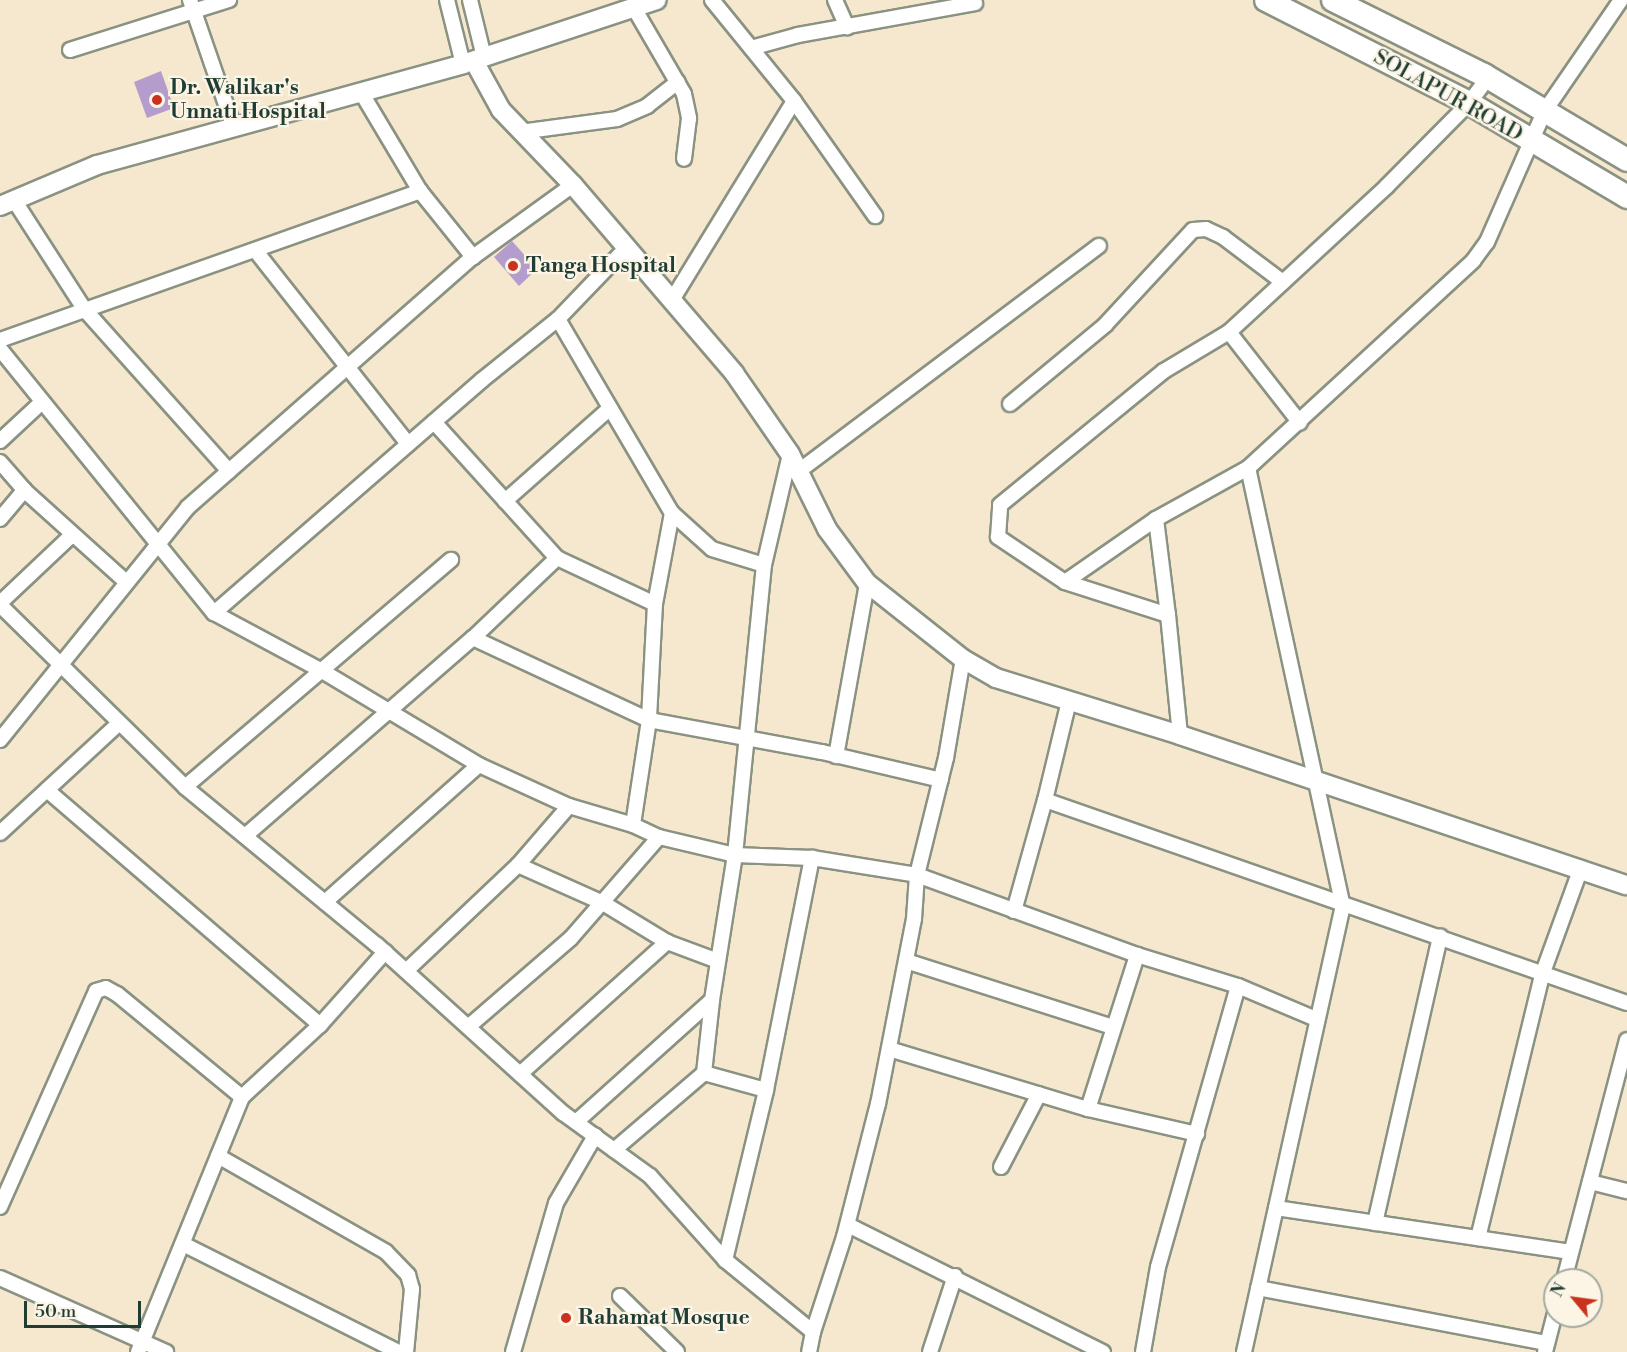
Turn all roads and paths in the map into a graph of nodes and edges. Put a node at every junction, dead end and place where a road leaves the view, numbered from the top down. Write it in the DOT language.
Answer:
graph roads {
  1 [pos="229,0"];
  2 [pos="447,0"];
  3 [pos="470,0"];
  4 [pos="657,0"];
  5 [pos="712,0"];
  6 [pos="835,0"];
  7 [pos="1266,0"];
  8 [pos="1333,0"];
  9 [pos="1621,0"];
  10 [pos="975,3"];
  11 [pos="191,5"];
  12 [pos="634,8"];
  13 [pos="847,27"];
  14 [pos="751,48"];
  15 [pos="70,50"];
  16 [pos="474,61"];
  17 [pos="1488,78"];
  18 [pos="678,82"];
  19 [pos="361,92"];
  20 [pos="794,101"];
  21 [pos="1469,103"];
  22 [pos="1544,112"];
  23 [pos="234,128"];
  24 [pos="520,132"];
  25 [pos="1529,140"];
  26 [pos="684,159"];
  27 [pos="1627,160"];
  28 [pos="573,185"];
  29 [pos="420,191"];
  30 [pos="1627,197"];
  31 [pos="7,203"];
  32 [pos="875,216"];
  33 [pos="1099,246"];
  34 [pos="627,247"];
  35 [pos="255,250"];
  36 [pos="473,256"];
  37 [pos="1283,282"];
  38 [pos="672,300"];
  39 [pos="85,310"];
  40 [pos="558,320"];
  41 [pos="1229,332"];
  42 [pos="0,340"];
  43 [pos="0,349"];
  44 [pos="348,366"];
  45 [pos="42,402"];
  46 [pos="1010,404"];
  47 [pos="610,408"];
  48 [pos="434,422"];
  49 [pos="1300,423"];
  50 [pos="0,441"];
  51 [pos="408,444"];
  52 [pos="790,454"];
  53 [pos="0,462"];
  54 [pos="1248,468"];
  55 [pos="229,471"];
  56 [pos="799,471"];
  57 [pos="24,490"];
  58 [pos="505,501"];
  59 [pos="672,513"];
  60 [pos="0,519"];
  61 [pos="1156,519"];
  62 [pos="73,534"];
  63 [pos="156,544"];
  64 [pos="557,558"];
  65 [pos="451,560"];
  66 [pos="764,566"];
  67 [pos="126,582"];
  68 [pos="1065,582"];
  69 [pos="867,583"];
  70 [pos="0,604"];
  71 [pos="655,604"];
  72 [pos="214,613"];
  73 [pos="1168,615"];
  74 [pos="473,638"];
  75 [pos="963,659"];
  76 [pos="62,665"];
  77 [pos="324,672"];
  78 [pos="1070,701"];
  79 [pos="390,710"];
  80 [pos="649,720"];
  81 [pos="118,724"];
  82 [pos="1180,735"];
  83 [pos="747,738"];
  84 [pos="0,740"];
  85 [pos="836,756"];
  86 [pos="479,765"];
  87 [pos="1316,779"];
  88 [pos="941,780"];
  89 [pos="185,787"];
  90 [pos="47,790"];
  91 [pos="1044,800"];
  92 [pos="569,806"];
  93 [pos="633,825"];
  94 [pos="0,834"];
  95 [pos="245,837"];
  96 [pos="659,837"];
  97 [pos="735,855"];
  98 [pos="812,858"];
  99 [pos="518,865"];
  100 [pos="1581,868"];
  101 [pos="917,875"];
  102 [pos="1627,885"];
  103 [pos="325,902"];
  104 [pos="603,903"];
  105 [pos="1343,907"];
  106 [pos="1014,911"];
  107 [pos="1440,936"];
  108 [pos="668,942"];
  109 [pos="385,952"];
  110 [pos="1137,955"];
  111 [pos="718,961"];
  112 [pos="906,961"];
  113 [pos="406,971"];
  114 [pos="1542,975"];
  115 [pos="1238,986"];
  116 [pos="712,1000"];
  117 [pos="1627,1003"];
  118 [pos="1316,1019"];
  119 [pos="320,1025"];
  120 [pos="468,1027"];
  121 [pos="1113,1027"];
  122 [pos="1627,1040"];
  123 [pos="889,1049"];
  124 [pos="704,1073"];
  125 [pos="520,1074"];
  126 [pos="766,1090"];
  127 [pos="1039,1094"];
  128 [pos="242,1097"];
  129 [pos="1088,1109"];
  130 [pos="576,1122"];
  131 [pos="1197,1134"];
  132 [pos="595,1136"];
  133 [pos="614,1150"];
  134 [pos="218,1156"];
  135 [pos="1000,1167"];
  136 [pos="1590,1182"];
  137 [pos="1627,1191"];
  138 [pos="0,1208"];
  139 [pos="1276,1208"];
  140 [pos="1375,1223"];
  141 [pos="848,1225"];
  142 [pos="1478,1238"];
  143 [pos="183,1244"];
  144 [pos="1571,1252"];
  145 [pos="725,1260"];
  146 [pos="1567,1268"];
  147 [pos="955,1276"];
  148 [pos="0,1278"];
  149 [pos="1258,1288"];
  150 [pos="620,1296"];
  151 [pos="1551,1328"];
  152 [pos="813,1332"];
  153 [pos="141,1346"];
  154 [pos="1546,1347"];
  155 [pos="166,1352"];
  156 [pos="399,1352"];
  157 [pos="406,1352"];
  158 [pos="513,1352"];
  159 [pos="677,1352"];
  160 [pos="809,1352"];
  161 [pos="930,1352"];
  162 [pos="1103,1352"];
  163 [pos="1143,1352"];
  164 [pos="1244,1352"];
  1 -- 11 [label="street"];
  2 -- 16 [label="street"];
  3 -- 16 [label="street"];
  4 -- 12 [label="street"];
  5 -- 14 [label="street"];
  6 -- 13 [label="street"];
  7 -- 21 [label="main road, SOLAPUR ROAD"];
  8 -- 17 [label="main road, SOLAPUR ROAD"];
  9 -- 22 [label="street"];
  10 -- 13 [label="street"];
  11 -- 15 [label="street"];
  11 -- 23 [label="street"];
  12 -- 16 [label="street"];
  12 -- 18 [label="street"];
  13 -- 14 [label="street"];
  14 -- 20 [label="street"];
  16 -- 19 [label="street"];
  16 -- 24 [label="street"];
  17 -- 21 [label="street"];
  17 -- 22 [label="main road, SOLAPUR ROAD"];
  18 -- 24 [label="street"];
  18 -- 26 [label="street"];
  19 -- 23 [label="street"];
  19 -- 29 [label="street"];
  20 -- 32 [label="street"];
  20 -- 38 [label="street"];
  21 -- 25 [label="main road, SOLAPUR ROAD"];
  21 -- 37 [label="street"];
  22 -- 25 [label="street"];
  22 -- 27 [label="main road, SOLAPUR ROAD"];
  23 -- 31 [label="street"];
  24 -- 28 [label="street"];
  25 -- 30 [label="main road, SOLAPUR ROAD"];
  25 -- 49 [label="street"];
  28 -- 34 [label="street"];
  28 -- 36 [label="street"];
  29 -- 35 [label="street"];
  29 -- 36 [label="street"];
  31 -- 39 [label="street"];
  33 -- 56 [label="street"];
  34 -- 38 [label="street"];
  34 -- 40 [label="street"];
  35 -- 39 [label="street"];
  35 -- 44 [label="street"];
  36 -- 44 [label="street"];
  37 -- 41 [label="street"];
  37 -- 46 [label="street"];
  38 -- 52 [label="street"];
  39 -- 42 [label="street"];
  39 -- 55 [label="street"];
  40 -- 47 [label="street"];
  40 -- 48 [label="street"];
  41 -- 49 [label="street"];
  41 -- 68 [label="street"];
  43 -- 45 [label="street"];
  44 -- 51 [label="street"];
  44 -- 55 [label="street"];
  45 -- 50 [label="street"];
  45 -- 63 [label="street"];
  47 -- 58 [label="street"];
  47 -- 59 [label="street"];
  48 -- 51 [label="street"];
  48 -- 58 [label="street"];
  49 -- 54 [label="street"];
  51 -- 72 [label="street"];
  52 -- 56 [label="street"];
  52 -- 66 [label="street"];
  53 -- 57 [label="street"];
  54 -- 61 [label="street"];
  54 -- 87 [label="street"];
  55 -- 63 [label="street"];
  56 -- 69 [label="street"];
  57 -- 60 [label="street"];
  57 -- 62 [label="street"];
  58 -- 64 [label="street"];
  59 -- 66 [label="street"];
  59 -- 71 [label="street"];
  61 -- 68 [label="street"];
  61 -- 73 [label="street"];
  62 -- 67 [label="street"];
  62 -- 70 [label="street"];
  63 -- 67 [label="street"];
  63 -- 72 [label="street"];
  64 -- 71 [label="street"];
  64 -- 74 [label="street"];
  65 -- 77 [label="street"];
  66 -- 83 [label="street"];
  67 -- 76 [label="street"];
  68 -- 73 [label="street"];
  69 -- 75 [label="street"];
  69 -- 85 [label="street"];
  70 -- 76 [label="street"];
  71 -- 80 [label="street"];
  72 -- 77 [label="street"];
  73 -- 82 [label="street"];
  74 -- 79 [label="street"];
  74 -- 80 [label="street"];
  75 -- 78 [label="street"];
  75 -- 88 [label="street"];
  76 -- 81 [label="street"];
  76 -- 84 [label="street"];
  77 -- 79 [label="street"];
  77 -- 89 [label="street"];
  78 -- 82 [label="street"];
  78 -- 91 [label="street"];
  79 -- 86 [label="street"];
  79 -- 95 [label="street"];
  80 -- 83 [label="street"];
  80 -- 93 [label="street"];
  81 -- 89 [label="street"];
  81 -- 90 [label="street"];
  82 -- 87 [label="street"];
  83 -- 85 [label="street"];
  83 -- 97 [label="street"];
  85 -- 88 [label="street"];
  86 -- 92 [label="street"];
  86 -- 103 [label="street"];
  87 -- 100 [label="street"];
  87 -- 105 [label="street"];
  88 -- 101 [label="street"];
  89 -- 95 [label="street"];
  90 -- 94 [label="street"];
  90 -- 119 [label="street"];
  91 -- 105 [label="street"];
  91 -- 106 [label="street"];
  92 -- 93 [label="street"];
  92 -- 99 [label="street"];
  93 -- 96 [label="street"];
  95 -- 103 [label="street"];
  96 -- 97 [label="street"];
  96 -- 104 [label="street"];
  97 -- 98 [label="street"];
  97 -- 111 [label="street"];
  98 -- 101 [label="street"];
  98 -- 126 [label="street"];
  99 -- 104 [label="street"];
  99 -- 113 [label="street"];
  100 -- 102 [label="street"];
  100 -- 114 [label="street"];
  101 -- 106 [label="street"];
  101 -- 112 [label="street"];
  103 -- 109 [label="street"];
  104 -- 108 [label="street"];
  104 -- 120 [label="street"];
  105 -- 107 [label="street"];
  105 -- 118 [label="street"];
  106 -- 110 [label="street"];
  107 -- 114 [label="street"];
  107 -- 140 [label="street"];
  108 -- 111 [label="street"];
  108 -- 125 [label="street"];
  109 -- 113 [label="street"];
  109 -- 119 [label="street"];
  110 -- 115 [label="street"];
  110 -- 121 [label="street"];
  111 -- 116 [label="street"];
  112 -- 121 [label="street"];
  112 -- 123 [label="street"];
  113 -- 120 [label="street"];
  114 -- 117 [label="street"];
  114 -- 142 [label="street"];
  115 -- 118 [label="street"];
  115 -- 131 [label="street"];
  116 -- 124 [label="street"];
  116 -- 130 [label="street"];
  118 -- 139 [label="street"];
  119 -- 128 [label="street"];
  120 -- 125 [label="street"];
  121 -- 129 [label="street"];
  122 -- 136 [label="street"];
  123 -- 127 [label="street"];
  123 -- 141 [label="street"];
  124 -- 126 [label="street"];
  124 -- 133 [label="street"];
  125 -- 130 [label="street"];
  126 -- 145 [label="street"];
  127 -- 129 [label="street"];
  127 -- 135 [label="street"];
  128 -- 134 [label="street"];
  128 -- 138 [label="street"];
  129 -- 131 [label="street"];
  130 -- 132 [label="street"];
  131 -- 163 [label="street"];
  132 -- 133 [label="street"];
  132 -- 158 [label="street"];
  133 -- 145 [label="street"];
  134 -- 143 [label="street"];
  134 -- 157 [label="street"];
  136 -- 137 [label="street"];
  136 -- 144 [label="street"];
  139 -- 140 [label="street"];
  139 -- 149 [label="street"];
  140 -- 142 [label="street"];
  141 -- 147 [label="street"];
  141 -- 152 [label="street"];
  142 -- 144 [label="street"];
  143 -- 153 [label="street"];
  143 -- 156 [label="street"];
  144 -- 146 [label="street"];
  145 -- 152 [label="street"];
  147 -- 161 [label="street"];
  147 -- 162 [label="street"];
  148 -- 153 [label="street"];
  149 -- 154 [label="street"];
  149 -- 164 [label="street"];
  150 -- 159 [label="street"];
  151 -- 154 [label="street"];
  152 -- 160 [label="street"];
  153 -- 155 [label="street"];
}
